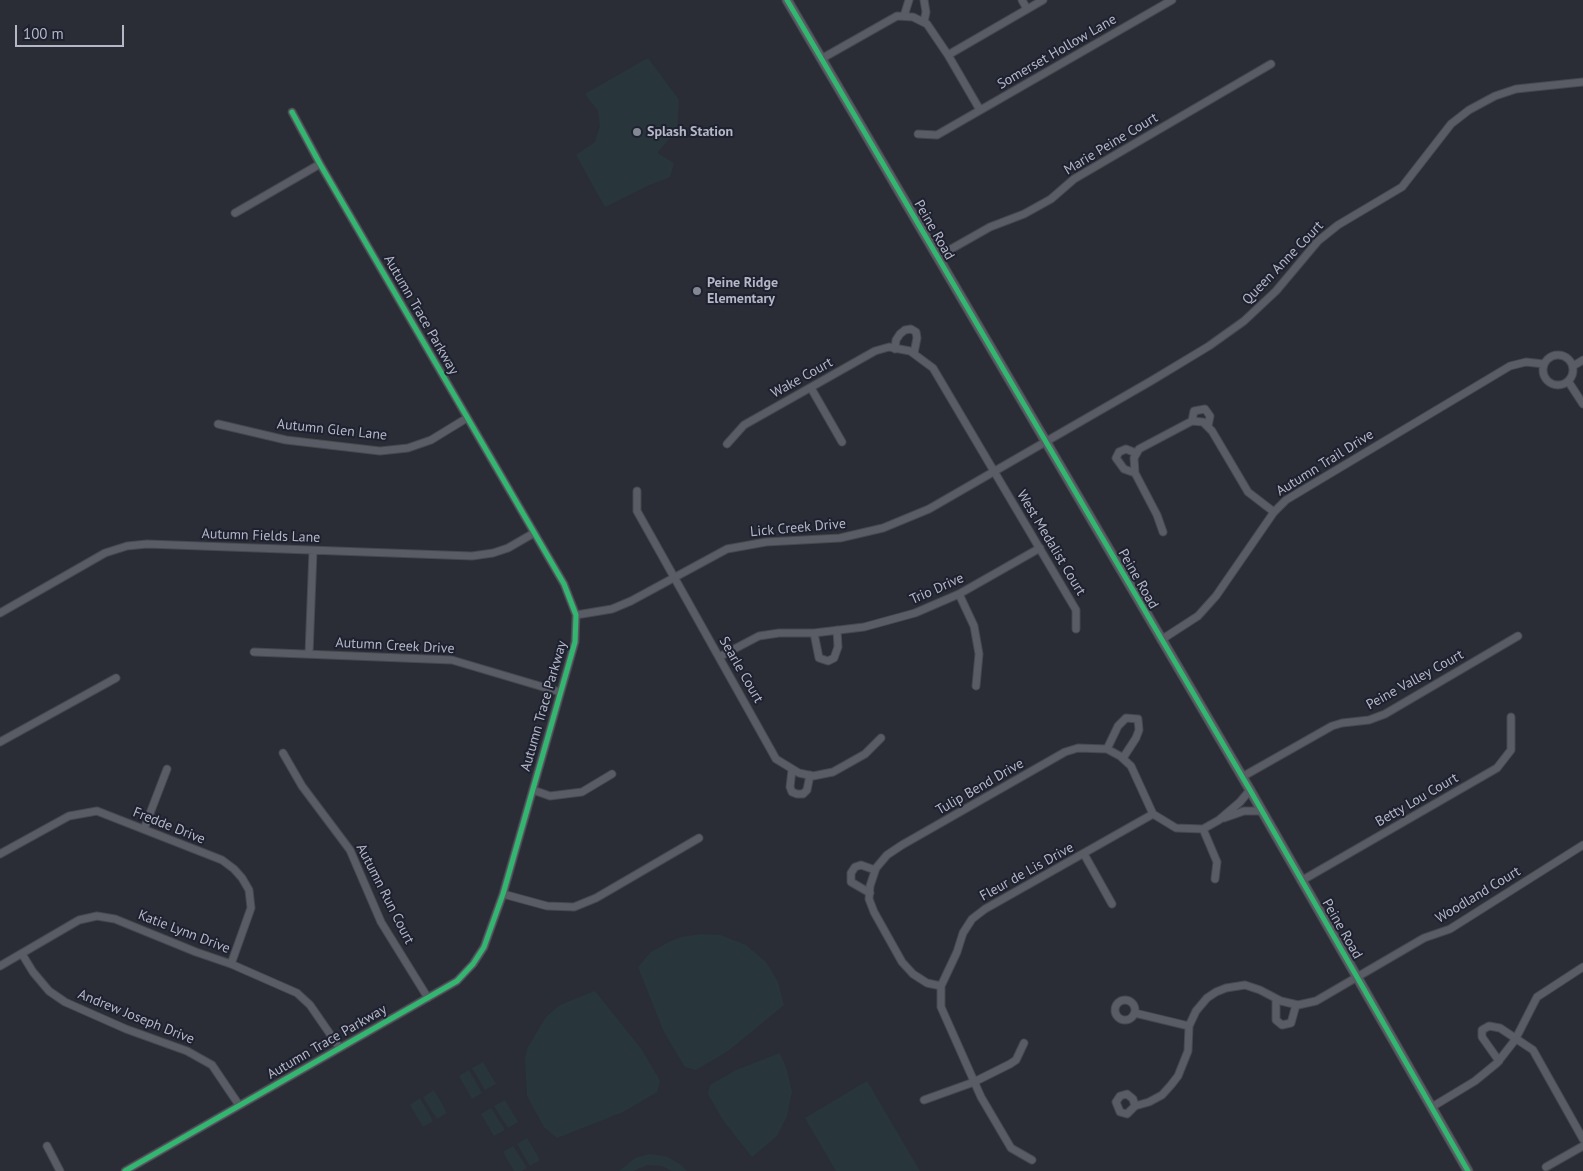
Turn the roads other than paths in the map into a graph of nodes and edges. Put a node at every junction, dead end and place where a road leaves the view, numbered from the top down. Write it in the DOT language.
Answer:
graph roads {
  1 [pos="786,0"];
  2 [pos="909,0"];
  3 [pos="924,0"];
  4 [pos="1022,0"];
  5 [pos="1043,0"];
  6 [pos="1172,0"];
  7 [pos="1027,9"];
  8 [pos="904,16"];
  9 [pos="924,22"];
  10 [pos="948,55"];
  11 [pos="821,59"];
  12 [pos="1271,64"];
  13 [pos="1583,82"];
  14 [pos="980,110"];
  15 [pos="292,112"];
  16 [pos="918,134"];
  17 [pos="320,164"];
  18 [pos="235,212"];
  19 [pos="937,257"];
  20 [pos="895,349"];
  21 [pos="914,353"];
  22 [pos="1583,360"];
  23 [pos="1544,364"];
  24 [pos="1573,366"];
  25 [pos="1568,381"];
  26 [pos="811,388"];
  27 [pos="1583,404"];
  28 [pos="467,418"];
  29 [pos="1192,421"];
  30 [pos="218,424"];
  31 [pos="1208,426"];
  32 [pos="842,442"];
  33 [pos="1046,443"];
  34 [pos="727,444"];
  35 [pos="1136,453"];
  36 [pos="994,472"];
  37 [pos="1135,473"];
  38 [pos="637,491"];
  39 [pos="1274,512"];
  40 [pos="1163,532"];
  41 [pos="534,533"];
  42 [pos="1040,548"];
  43 [pos="313,551"];
  44 [pos="673,577"];
  45 [pos="959,594"];
  46 [pos="0,613"];
  47 [pos="576,614"];
  48 [pos="1076,629"];
  49 [pos="837,630"];
  50 [pos="814,633"];
  51 [pos="1518,636"];
  52 [pos="1161,640"];
  53 [pos="254,652"];
  54 [pos="309,654"];
  55 [pos="719,657"];
  56 [pos="116,678"];
  57 [pos="976,686"];
  58 [pos="560,692"];
  59 [pos="1511,718"];
  60 [pos="881,738"];
  61 [pos="0,742"];
  62 [pos="1107,749"];
  63 [pos="283,753"];
  64 [pos="1123,758"];
  65 [pos="168,770"];
  66 [pos="792,770"];
  67 [pos="612,774"];
  68 [pos="810,775"];
  69 [pos="1242,777"];
  70 [pos="533,790"];
  71 [pos="1250,790"];
  72 [pos="1262,811"];
  73 [pos="1153,814"];
  74 [pos="1219,820"];
  75 [pos="144,829"];
  76 [pos="1203,829"];
  77 [pos="699,838"];
  78 [pos="1583,845"];
  79 [pos="0,854"];
  80 [pos="1084,854"];
  81 [pos="875,870"];
  82 [pos="1215,879"];
  83 [pos="1301,881"];
  84 [pos="870,892"];
  85 [pos="503,894"];
  86 [pos="1112,904"];
  87 [pos="22,954"];
  88 [pos="231,964"];
  89 [pos="0,966"];
  90 [pos="1583,967"];
  91 [pos="1358,978"];
  92 [pos="941,986"];
  93 [pos="428,998"];
  94 [pos="1276,999"];
  95 [pos="1296,1004"];
  96 [pos="1135,1013"];
  97 [pos="1189,1026"];
  98 [pos="1515,1040"];
  99 [pos="1024,1043"];
  100 [pos="339,1047"];
  101 [pos="1499,1061"];
  102 [pos="974,1082"];
  103 [pos="924,1100"];
  104 [pos="239,1105"];
  105 [pos="1135,1106"];
  106 [pos="1432,1107"];
  107 [pos="1583,1139"];
  108 [pos="47,1146"];
  109 [pos="1583,1146"];
  110 [pos="1032,1160"];
  111 [pos="1546,1167"];
  112 [pos="60,1171"];
  113 [pos="125,1171"];
  114 [pos="1468,1171"];
  1 -- 11 [label="street, Peine Road"];
  2 -- 8 [label="street"];
  3 -- 9 [label="street"];
  4 -- 7 [label="street"];
  5 -- 7 [label="street"];
  6 -- 14 [label="street, Somerset Hollow Lane"];
  7 -- 10 [label="street"];
  8 -- 9 [label="street"];
  8 -- 11 [label="street"];
  9 -- 10 [label="street"];
  10 -- 14 [label="street"];
  11 -- 19 [label="street, Peine Road"];
  12 -- 19 [label="street, Marie Peine Court"];
  13 -- 33 [label="street, Queen Anne Court"];
  14 -- 16 [label="street, Somerset Hollow Lane"];
  15 -- 17 [label="street, Autumn Trace Parkway"];
  17 -- 18 [label="street"];
  17 -- 28 [label="street, Autumn Trace Parkway"];
  19 -- 33 [label="street, Peine Road"];
  20 -- 21 [label="street, Wake Court"];
  20 -- 21 [label="street"];
  20 -- 26 [label="street, Wake Court"];
  21 -- 36 [label="street, Wake Court"];
  22 -- 24 [label="street"];
  23 -- 24 [label="street, Autumn Trail Drive"];
  23 -- 25 [label="street"];
  23 -- 39 [label="street, Autumn Trail Drive"];
  24 -- 25 [label="street"];
  25 -- 27 [label="street"];
  26 -- 32 [label="street"];
  26 -- 34 [label="street, Wake Court"];
  28 -- 30 [label="street, Autumn Glen Lane"];
  28 -- 41 [label="street, Autumn Trace Parkway"];
  29 -- 31 [label="street"];
  29 -- 31 [label="street"];
  29 -- 35 [label="street"];
  31 -- 39 [label="street"];
  33 -- 36 [label="street, Lick Creek Drive"];
  33 -- 52 [label="street, Peine Road"];
  35 -- 37 [label="street"];
  35 -- 37 [label="street"];
  36 -- 42 [label="street, West Medalist Court"];
  36 -- 44 [label="street, Lick Creek Drive"];
  37 -- 40 [label="street"];
  38 -- 44 [label="street, Searle Court"];
  39 -- 52 [label="street, Autumn Trail Drive"];
  41 -- 43 [label="street, Autumn Fields Lane"];
  41 -- 47 [label="street, Autumn Trace Parkway"];
  42 -- 45 [label="street, Trio Drive"];
  42 -- 48 [label="street, West Medalist Court"];
  43 -- 46 [label="street, Autumn Fields Lane"];
  43 -- 54 [label="street"];
  44 -- 47 [label="street, Lick Creek Drive"];
  44 -- 55 [label="street, Searle Court"];
  45 -- 49 [label="street, Trio Drive"];
  45 -- 57 [label="street"];
  47 -- 58 [label="street, Autumn Trace Parkway"];
  49 -- 50 [label="street, Trio Drive"];
  49 -- 50 [label="street"];
  50 -- 55 [label="street, Trio Drive"];
  51 -- 69 [label="street, Peine Valley Court"];
  52 -- 69 [label="street, Peine Road"];
  53 -- 54 [label="street, Autumn Creek Drive"];
  54 -- 58 [label="street, Autumn Creek Drive"];
  55 -- 66 [label="street, Searle Court"];
  56 -- 61 [label="street"];
  58 -- 70 [label="street, Autumn Trace Parkway"];
  59 -- 83 [label="street, Betty Lou Court"];
  60 -- 68 [label="street, Searle Court"];
  62 -- 64 [label="street, Tulip Bend Drive"];
  62 -- 64 [label="street"];
  62 -- 81 [label="street, Tulip Bend Drive"];
  63 -- 93 [label="street, Autumn Run Court"];
  64 -- 73 [label="street, Tulip Bend Drive"];
  65 -- 75 [label="street"];
  66 -- 68 [label="street, Searle Court"];
  66 -- 68 [label="street"];
  67 -- 70 [label="street"];
  69 -- 71 [label="street, Peine Road"];
  70 -- 85 [label="street, Autumn Trace Parkway"];
  71 -- 72 [label="street, Peine Road"];
  71 -- 74 [label="street"];
  72 -- 74 [label="street"];
  72 -- 83 [label="street, Peine Road"];
  73 -- 76 [label="street"];
  73 -- 80 [label="street, Fleur de Lis Drive"];
  74 -- 76 [label="street"];
  75 -- 79 [label="street, Fredde Drive"];
  75 -- 88 [label="street, Fredde Drive"];
  76 -- 82 [label="street"];
  77 -- 85 [label="street"];
  78 -- 91 [label="street, Woodland Court"];
  80 -- 86 [label="street"];
  80 -- 92 [label="street, Fleur de Lis Drive"];
  81 -- 84 [label="street, Tulip Bend Drive"];
  81 -- 84 [label="street"];
  83 -- 91 [label="street, Peine Road"];
  84 -- 92 [label="street, Tulip Bend Drive"];
  85 -- 93 [label="street, Autumn Trace Parkway"];
  87 -- 88 [label="street, Katie Lynn Drive"];
  87 -- 89 [label="street, Katie Lynn Drive"];
  87 -- 104 [label="street, Andrew Joseph Drive"];
  88 -- 100 [label="street, Katie Lynn Drive"];
  90 -- 98 [label="street"];
  91 -- 95 [label="street, Woodland Court"];
  91 -- 106 [label="street, Peine Road"];
  92 -- 102 [label="street"];
  93 -- 100 [label="street, Autumn Trace Parkway"];
  94 -- 95 [label="street"];
  94 -- 95 [label="street"];
  94 -- 97 [label="street"];
  96 -- 97 [label="street"];
  97 -- 105 [label="street"];
  98 -- 101 [label="street"];
  98 -- 101 [label="street"];
  98 -- 107 [label="street"];
  99 -- 102 [label="street"];
  100 -- 104 [label="street, Autumn Trace Parkway"];
  101 -- 106 [label="street"];
  102 -- 103 [label="street"];
  102 -- 110 [label="street"];
  104 -- 113 [label="street, Autumn Trace Parkway"];
  106 -- 114 [label="street, Peine Road"];
  108 -- 112 [label="street"];
  109 -- 111 [label="street"];
}
